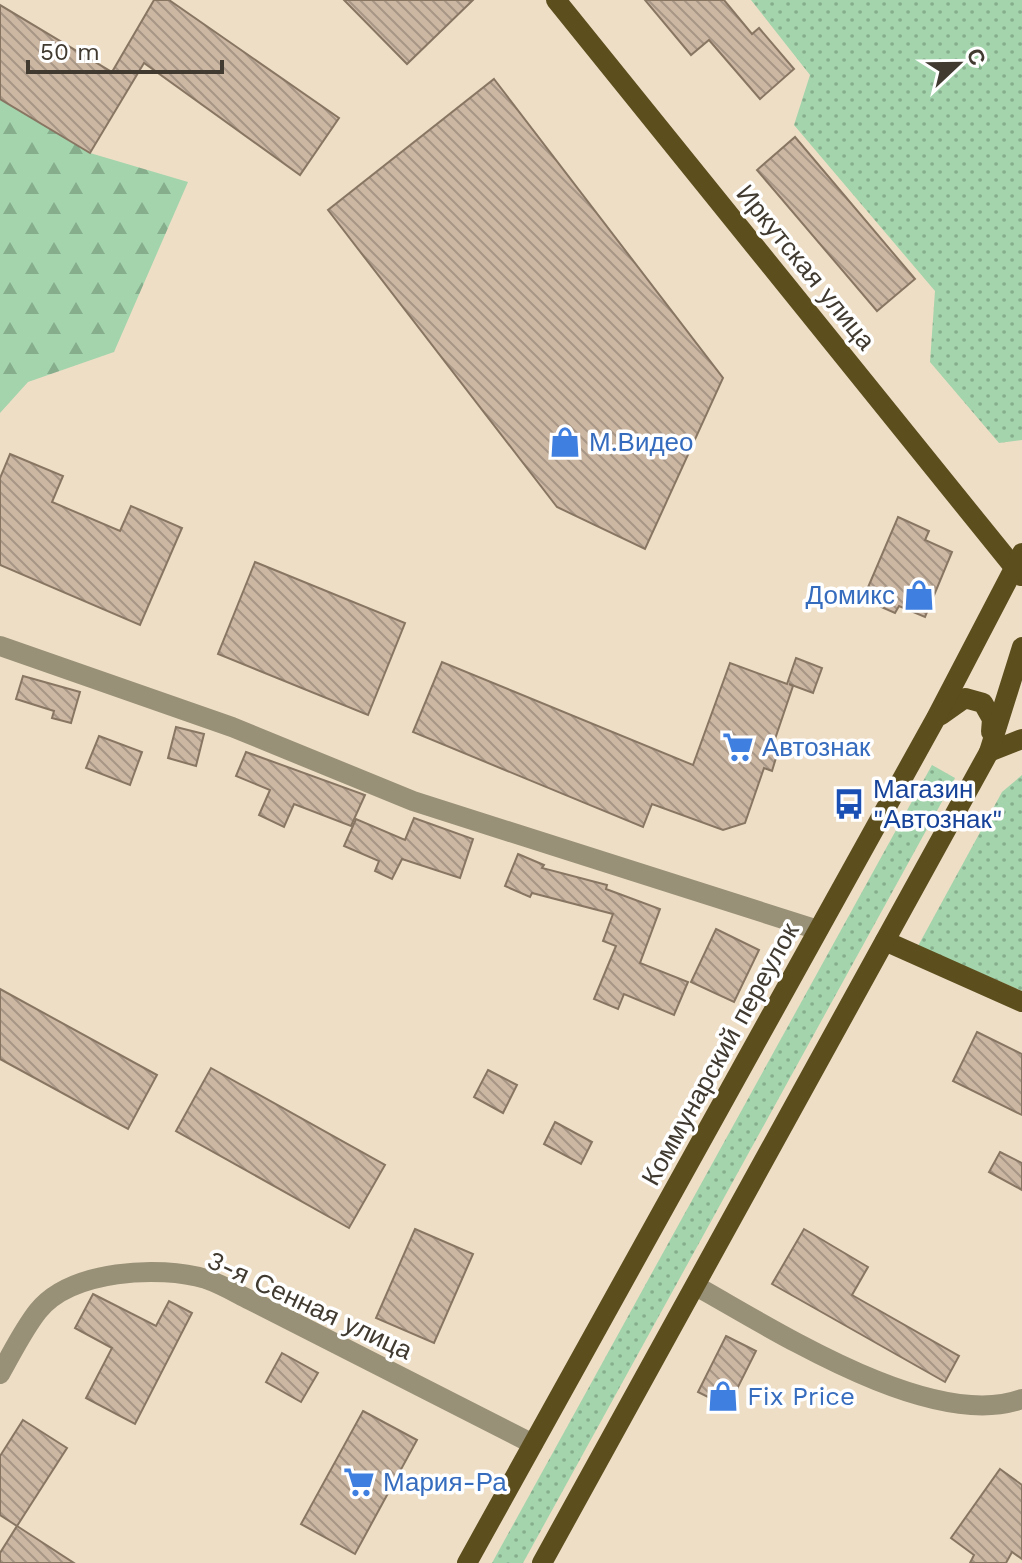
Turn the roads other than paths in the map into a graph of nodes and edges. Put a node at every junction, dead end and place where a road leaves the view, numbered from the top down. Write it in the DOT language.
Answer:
graph roads {
  1 [pos="556,0"];
  2 [pos="1019,566"];
  3 [pos="0,646"];
  4 [pos="1022,647"];
  5 [pos="936,718"];
  6 [pos="1022,739"];
  7 [pos="989,752"];
  8 [pos="818,930"];
  9 [pos="885,941"];
  10 [pos="1022,1002"];
  11 [pos="696,1286"];
  12 [pos="0,1374"];
  13 [pos="1022,1399"];
  14 [pos="533,1444"];
  15 [pos="467,1563"];
  16 [pos="542,1563"];
  1 -- 2 [label="main road, Иркутская улица"];
  2 -- 5 [label="main road, Коммунарский переулок"];
  3 -- 8 [label="street"];
  4 -- 7 [label="main road"];
  5 -- 7 [label="main road"];
  5 -- 8 [label="main road, Коммунарский переулок"];
  6 -- 7 [label="main road"];
  7 -- 9 [label="main road"];
  8 -- 14 [label="main road, Коммунарский переулок"];
  9 -- 10 [label="main road"];
  9 -- 11 [label="main road"];
  11 -- 13 [label="street"];
  11 -- 16 [label="main road"];
  12 -- 14 [label="street, 3-я Сенная улица"];
  14 -- 15 [label="main road, Коммунарский переулок"];
}
